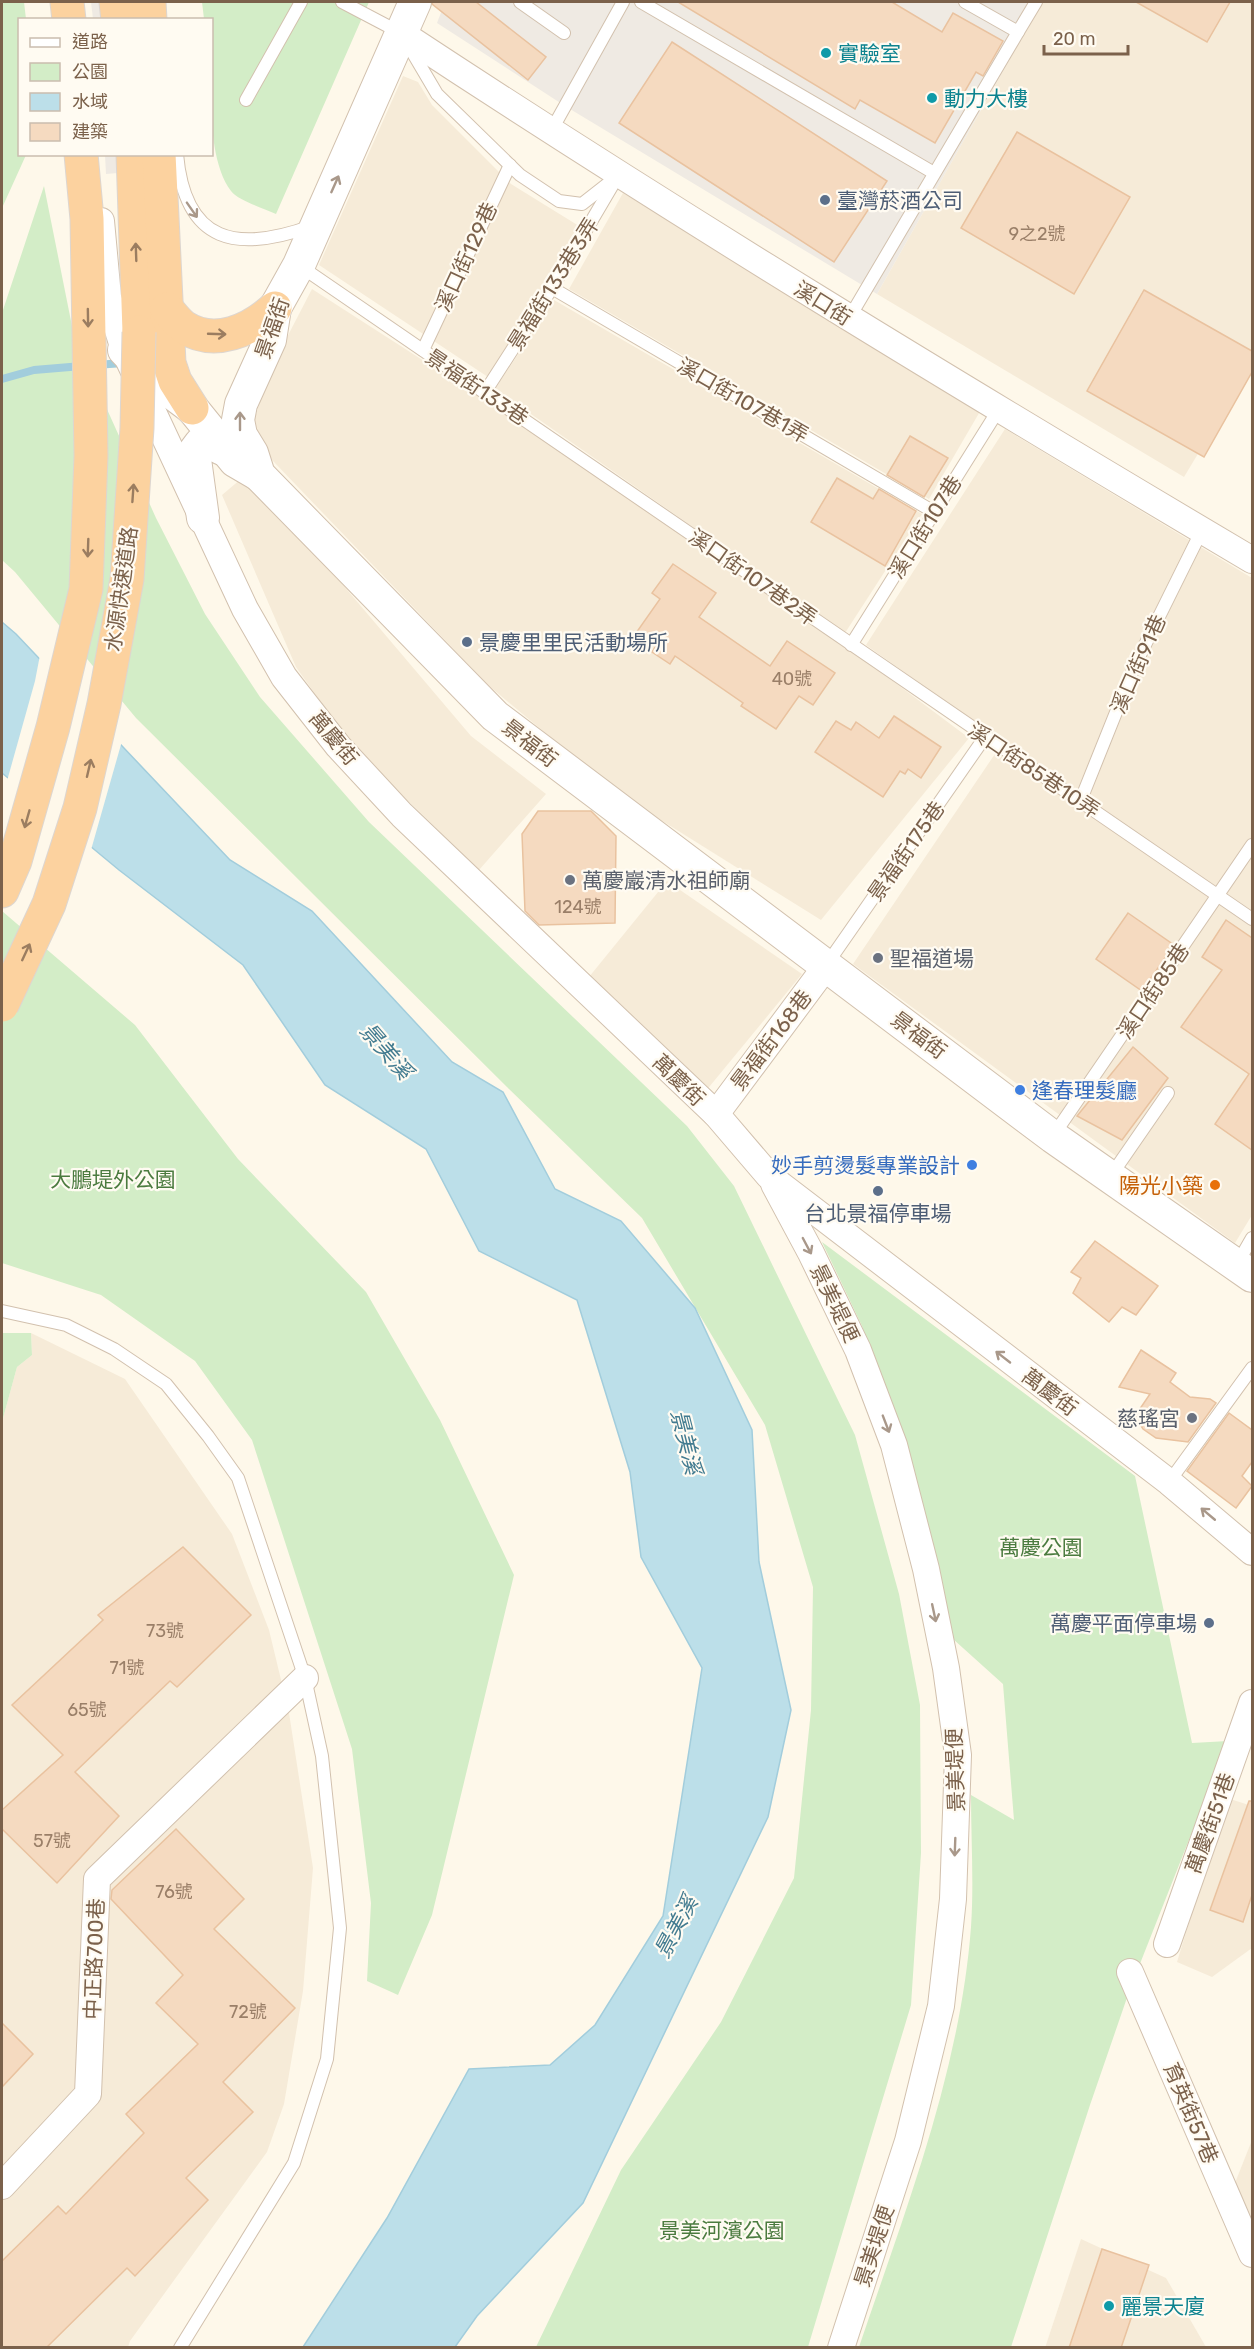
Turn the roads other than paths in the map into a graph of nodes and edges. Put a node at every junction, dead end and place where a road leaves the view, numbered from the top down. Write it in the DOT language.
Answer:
graph roads {
  1 [pos="67,2"];
  2 [pos="80,2"];
  3 [pos="116,2"];
  4 [pos="149,2"];
  5 [pos="301,2"];
  6 [pos="342,2"];
  7 [pos="415,2"];
  8 [pos="520,2"];
  9 [pos="623,2"];
  10 [pos="640,2"];
  11 [pos="965,2"];
  12 [pos="1036,2"];
  13 [pos="69,18"];
  14 [pos="82,18"];
  15 [pos="118,18"];
  16 [pos="150,18"];
  17 [pos="1017,32"];
  18 [pos="401,33"];
  19 [pos="564,33"];
  20 [pos="246,100"];
  21 [pos="550,133"];
  22 [pos="81,156"];
  23 [pos="94,156"];
  24 [pos="133,156"];
  25 [pos="159,156"];
  26 [pos="177,156"];
  27 [pos="510,165"];
  28 [pos="934,173"];
  29 [pos="619,175"];
  30 [pos="318,224"];
  31 [pos="299,266"];
  32 [pos="552,288"];
  33 [pos="275,308"];
  34 [pos="167,309"];
  35 [pos="848,320"];
  36 [pos="124,350"];
  37 [pos="423,350"];
  38 [pos="485,392"];
  39 [pos="192,408"];
  40 [pos="999,409"];
  41 [pos="222,449"];
  42 [pos="259,475"];
  43 [pos="655,508"];
  44 [pos="934,512"];
  45 [pos="203,518"];
  46 [pos="1202,530"];
  47 [pos="1252,560"];
  48 [pos="850,645"];
  49 [pos="985,737"];
  50 [pos="1080,802"];
  51 [pos="1252,845"];
  52 [pos="2,891"];
  53 [pos="1218,896"];
  54 [pos="1252,919"];
  55 [pos="826,965"];
  56 [pos="2,1005"];
  57 [pos="1168,1094"];
  58 [pos="716,1114"];
  59 [pos="1053,1137"];
  60 [pos="769,1176"];
  61 [pos="1109,1178"];
  62 [pos="1252,1238"];
  63 [pos="1244,1270"];
  64 [pos="2,1311"];
  65 [pos="1252,1368"];
  66 [pos="1169,1482"];
  67 [pos="1252,1552"];
  68 [pos="305,1678"];
  69 [pos="1252,1703"];
  70 [pos="1167,1944"];
  71 [pos="1131,1972"];
  72 [pos="2,2186"];
  73 [pos="1252,2254"];
  74 [pos="180,2348"];
  75 [pos="841,2348"];
  1 -- 13 [label="highway"];
  2 -- 14 [label="street"];
  3 -- 15 [label="highway"];
  4 -- 16 [label="highway"];
  5 -- 20 [label="lane"];
  6 -- 18 [label="lane"];
  7 -- 18 [label="street, 景福街"];
  8 -- 19 [label="lane"];
  9 -- 21 [label="lane"];
  10 -- 28 [label="lane"];
  11 -- 17 [label="lane"];
  12 -- 17 [label="lane"];
  17 -- 28 [label="lane"];
  18 -- 21 [label="street, 溪口街"];
  18 -- 27 [label="lane"];
  30 -- 18 [label="street, 景福街, one-way"];
  21 -- 29 [label="street, 溪口街"];
  22 -- 52 [label="highway, 水源快速道路, one-way"];
  23 -- 36 [label="street, 萬慶街"];
  56 -- 24 [label="highway, 水源快速道路, one-way, bridge"];
  25 -- 34 [label="highway"];
  26 -- 30 [label="lane, one-way"];
  27 -- 29 [label="lane"];
  27 -- 37 [label="lane, 溪口街129巷"];
  28 -- 35 [label="lane"];
  29 -- 32 [label="lane, 景福街133巷3弄"];
  29 -- 35 [label="street, 溪口街"];
  30 -- 31 [label="street, 景福街"];
  31 -- 33 [label="street, 景福街"];
  31 -- 37 [label="lane, 景福街133巷"];
  32 -- 38 [label="lane, 景福街133巷3弄"];
  32 -- 44 [label="lane, 溪口街107巷1弄"];
  34 -- 33 [label="highway, one-way"];
  42 -- 33 [label="street, 景福街, one-way"];
  34 -- 39 [label="highway"];
  35 -- 40 [label="street, 溪口街"];
  36 -- 39 [label="street"];
  36 -- 45 [label="street, 萬慶街"];
  37 -- 38 [label="lane, 景福街133巷"];
  38 -- 43 [label="lane, 景福街133巷"];
  39 -- 41 [label="street"];
  40 -- 44 [label="lane, 溪口街107巷"];
  40 -- 46 [label="street, 溪口街"];
  41 -- 42 [label="street"];
  41 -- 45 [label="street"];
  42 -- 55 [label="street, 景福街"];
  43 -- 48 [label="lane, 溪口街107巷2弄"];
  44 -- 48 [label="lane, 溪口街107巷"];
  45 -- 58 [label="street, 萬慶街"];
  46 -- 47 [label="street, 溪口街"];
  46 -- 50 [label="lane, 溪口街91巷"];
  48 -- 49 [label="lane, 溪口街85巷10弄"];
  49 -- 50 [label="lane, 溪口街85巷10弄"];
  49 -- 55 [label="lane, 景福街175巷"];
  50 -- 53 [label="lane, 溪口街85巷10弄"];
  51 -- 53 [label="lane, 溪口街85巷"];
  53 -- 54 [label="lane, 溪口街85巷10弄"];
  53 -- 59 [label="lane, 溪口街85巷"];
  55 -- 58 [label="street, 景福街168巷"];
  55 -- 59 [label="street, 景福街"];
  57 -- 61 [label="lane"];
  58 -- 60 [label="street, 萬慶街"];
  59 -- 61 [label="street, 景福街"];
  66 -- 60 [label="street, 萬慶街, one-way"];
  60 -- 75 [label="street, 景美堤便, one-way"];
  61 -- 63 [label="street, 景福街"];
  62 -- 63 [label="lane"];
  64 -- 68 [label="lane"];
  65 -- 66 [label="lane"];
  67 -- 66 [label="street, 萬慶街, one-way"];
  68 -- 72 [label="street, 中正路700巷"];
  68 -- 74 [label="lane"];
  69 -- 70 [label="street, 萬慶街51巷"];
  71 -- 73 [label="street, 育英街57巷"];
}
